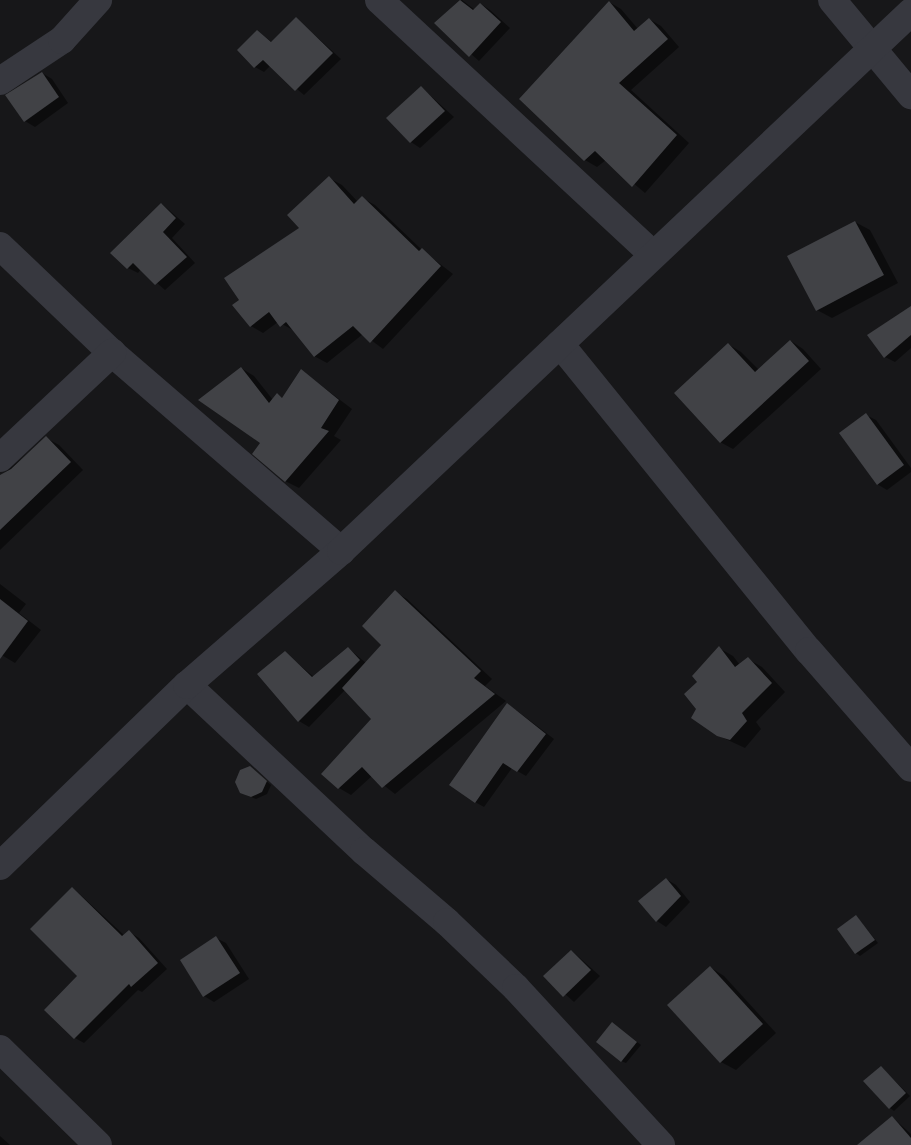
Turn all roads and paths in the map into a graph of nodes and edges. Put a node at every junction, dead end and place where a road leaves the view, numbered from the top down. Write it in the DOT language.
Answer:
graph roads {
  1 [pos="98,0"];
  2 [pos="378,0"];
  3 [pos="832,0"];
  4 [pos="911,12"];
  5 [pos="872,47"];
  6 [pos="0,80"];
  7 [pos="911,95"];
  8 [pos="0,246"];
  9 [pos="653,255"];
  10 [pos="560,344"];
  11 [pos="112,354"];
  12 [pos="0,458"];
  13 [pos="341,551"];
  14 [pos="187,685"];
  15 [pos="911,768"];
  16 [pos="0,866"];
  17 [pos="0,1049"];
  18 [pos="98,1145"];
  19 [pos="661,1145"];
  1 -- 6 [label="street"];
  2 -- 9 [label="street"];
  3 -- 5 [label="street"];
  4 -- 5 [label="street"];
  5 -- 7 [label="street"];
  5 -- 9 [label="street"];
  8 -- 11 [label="street"];
  9 -- 10 [label="street"];
  10 -- 13 [label="street"];
  10 -- 15 [label="street"];
  11 -- 12 [label="street"];
  11 -- 13 [label="street"];
  13 -- 14 [label="street"];
  14 -- 16 [label="street"];
  14 -- 19 [label="street"];
  17 -- 18 [label="street"];
}
